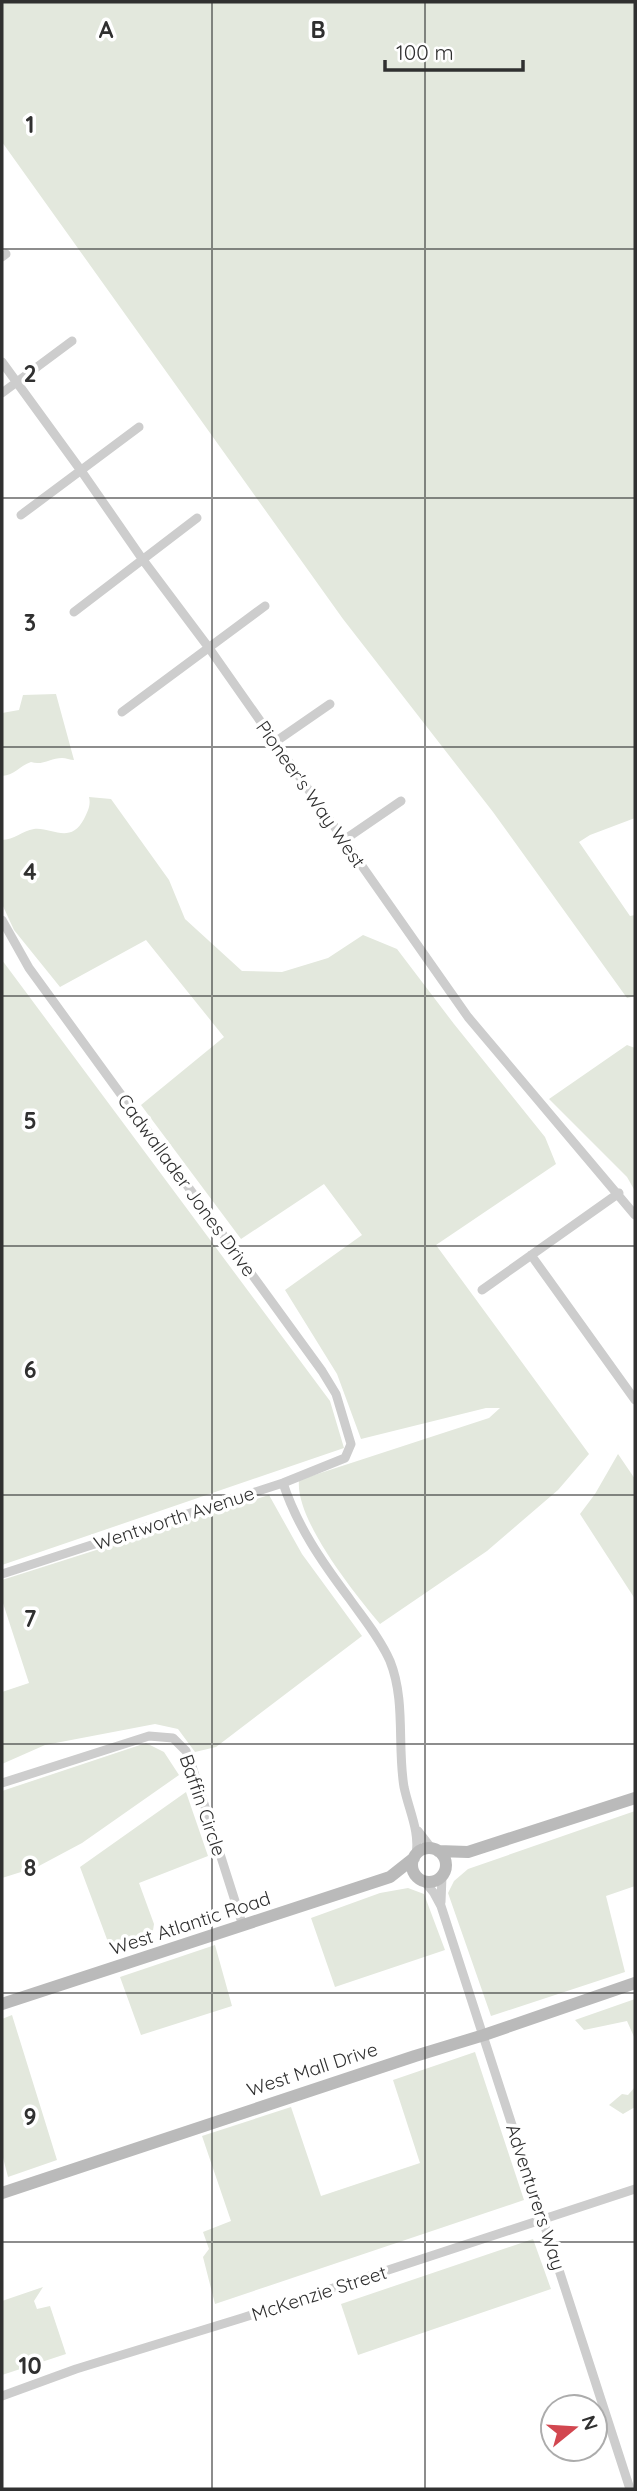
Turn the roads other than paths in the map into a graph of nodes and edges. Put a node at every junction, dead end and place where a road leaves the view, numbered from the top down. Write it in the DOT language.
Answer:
graph roads {
  1 [pos="72,341"];
  2 [pos="2,362"];
  3 [pos="17,383"];
  4 [pos="2,393"];
  5 [pos="139,427"];
  6 [pos="82,472"];
  7 [pos="21,514"];
  8 [pos="197,518"];
  9 [pos="143,560"];
  10 [pos="265,606"];
  11 [pos="74,612"];
  12 [pos="209,648"];
  13 [pos="330,704"];
  14 [pos="122,712"];
  15 [pos="275,743"];
  16 [pos="401,801"];
  17 [pos="344,840"];
  18 [pos="2,920"];
  19 [pos="619,1193"];
  20 [pos="635,1215"];
  21 [pos="531,1255"];
  22 [pos="482,1290"];
  23 [pos="635,1400"];
  24 [pos="345,1458"];
  25 [pos="283,1483"];
  26 [pos="2,1574"];
  27 [pos="2,1783"];
  28 [pos="635,1798"];
  29 [pos="415,1827"];
  30 [pos="435,1850"];
  31 [pos="468,1852"];
  32 [pos="415,1857"];
  33 [pos="443,1875"];
  34 [pos="390,1877"];
  35 [pos="423,1881"];
  36 [pos="441,1906"];
  37 [pos="243,1926"];
  38 [pos="635,1983"];
  39 [pos="2,2004"];
  40 [pos="484,2035"];
  41 [pos="635,2189"];
  42 [pos="2,2193"];
  43 [pos="543,2218"];
  44 [pos="2,2396"];
  45 [pos="630,2489"];
  1 -- 3 [label="street"];
  2 -- 3 [label="street, Pioneer's Way West"];
  3 -- 4 [label="street"];
  3 -- 6 [label="street, Pioneer's Way West"];
  5 -- 6 [label="street"];
  6 -- 7 [label="street"];
  6 -- 9 [label="street, Pioneer's Way West"];
  8 -- 9 [label="street"];
  9 -- 11 [label="street"];
  9 -- 12 [label="street, Pioneer's Way West"];
  10 -- 12 [label="street"];
  12 -- 14 [label="street"];
  12 -- 15 [label="street, Pioneer's Way West"];
  13 -- 15 [label="street"];
  15 -- 17 [label="street, Pioneer's Way West"];
  16 -- 17 [label="street"];
  17 -- 19 [label="street, Pioneer's Way West"];
  18 -- 24 [label="street, Cadwallader Jones Drive"];
  19 -- 20 [label="street, Pioneer's Way West"];
  19 -- 21 [label="street"];
  21 -- 22 [label="street"];
  21 -- 23 [label="street"];
  24 -- 25 [label="street, Wentworth Avenue"];
  25 -- 26 [label="street, Wentworth Avenue"];
  25 -- 29 [label="street"];
  27 -- 37 [label="street, Baffin Circle"];
  28 -- 31 [label="main road, West Atlantic Road"];
  29 -- 30 [label="street"];
  29 -- 32 [label="street"];
  30 -- 31 [label="main road, West Atlantic Road"];
  30 -- 32 [label="main road, West Atlantic Road"];
  30 -- 33 [label="main road"];
  31 -- 33 [label="main road, West Atlantic Road"];
  32 -- 34 [label="main road, West Atlantic Road"];
  32 -- 35 [label="main road"];
  33 -- 35 [label="main road, West Atlantic Road"];
  33 -- 36 [label="street, Adventurers Way"];
  34 -- 35 [label="main road, West Atlantic Road"];
  34 -- 37 [label="main road, West Atlantic Road"];
  35 -- 36 [label="street, Adventurers Way"];
  36 -- 40 [label="street, Adventurers Way"];
  37 -- 39 [label="main road, West Atlantic Road"];
  38 -- 40 [label="main road, West Mall Drive"];
  40 -- 42 [label="main road, West Mall Drive"];
  40 -- 43 [label="street, Adventurers Way"];
  41 -- 43 [label="street, McKenzie Street"];
  43 -- 44 [label="street, McKenzie Street"];
  43 -- 45 [label="street, Adventurers Way"];
}
